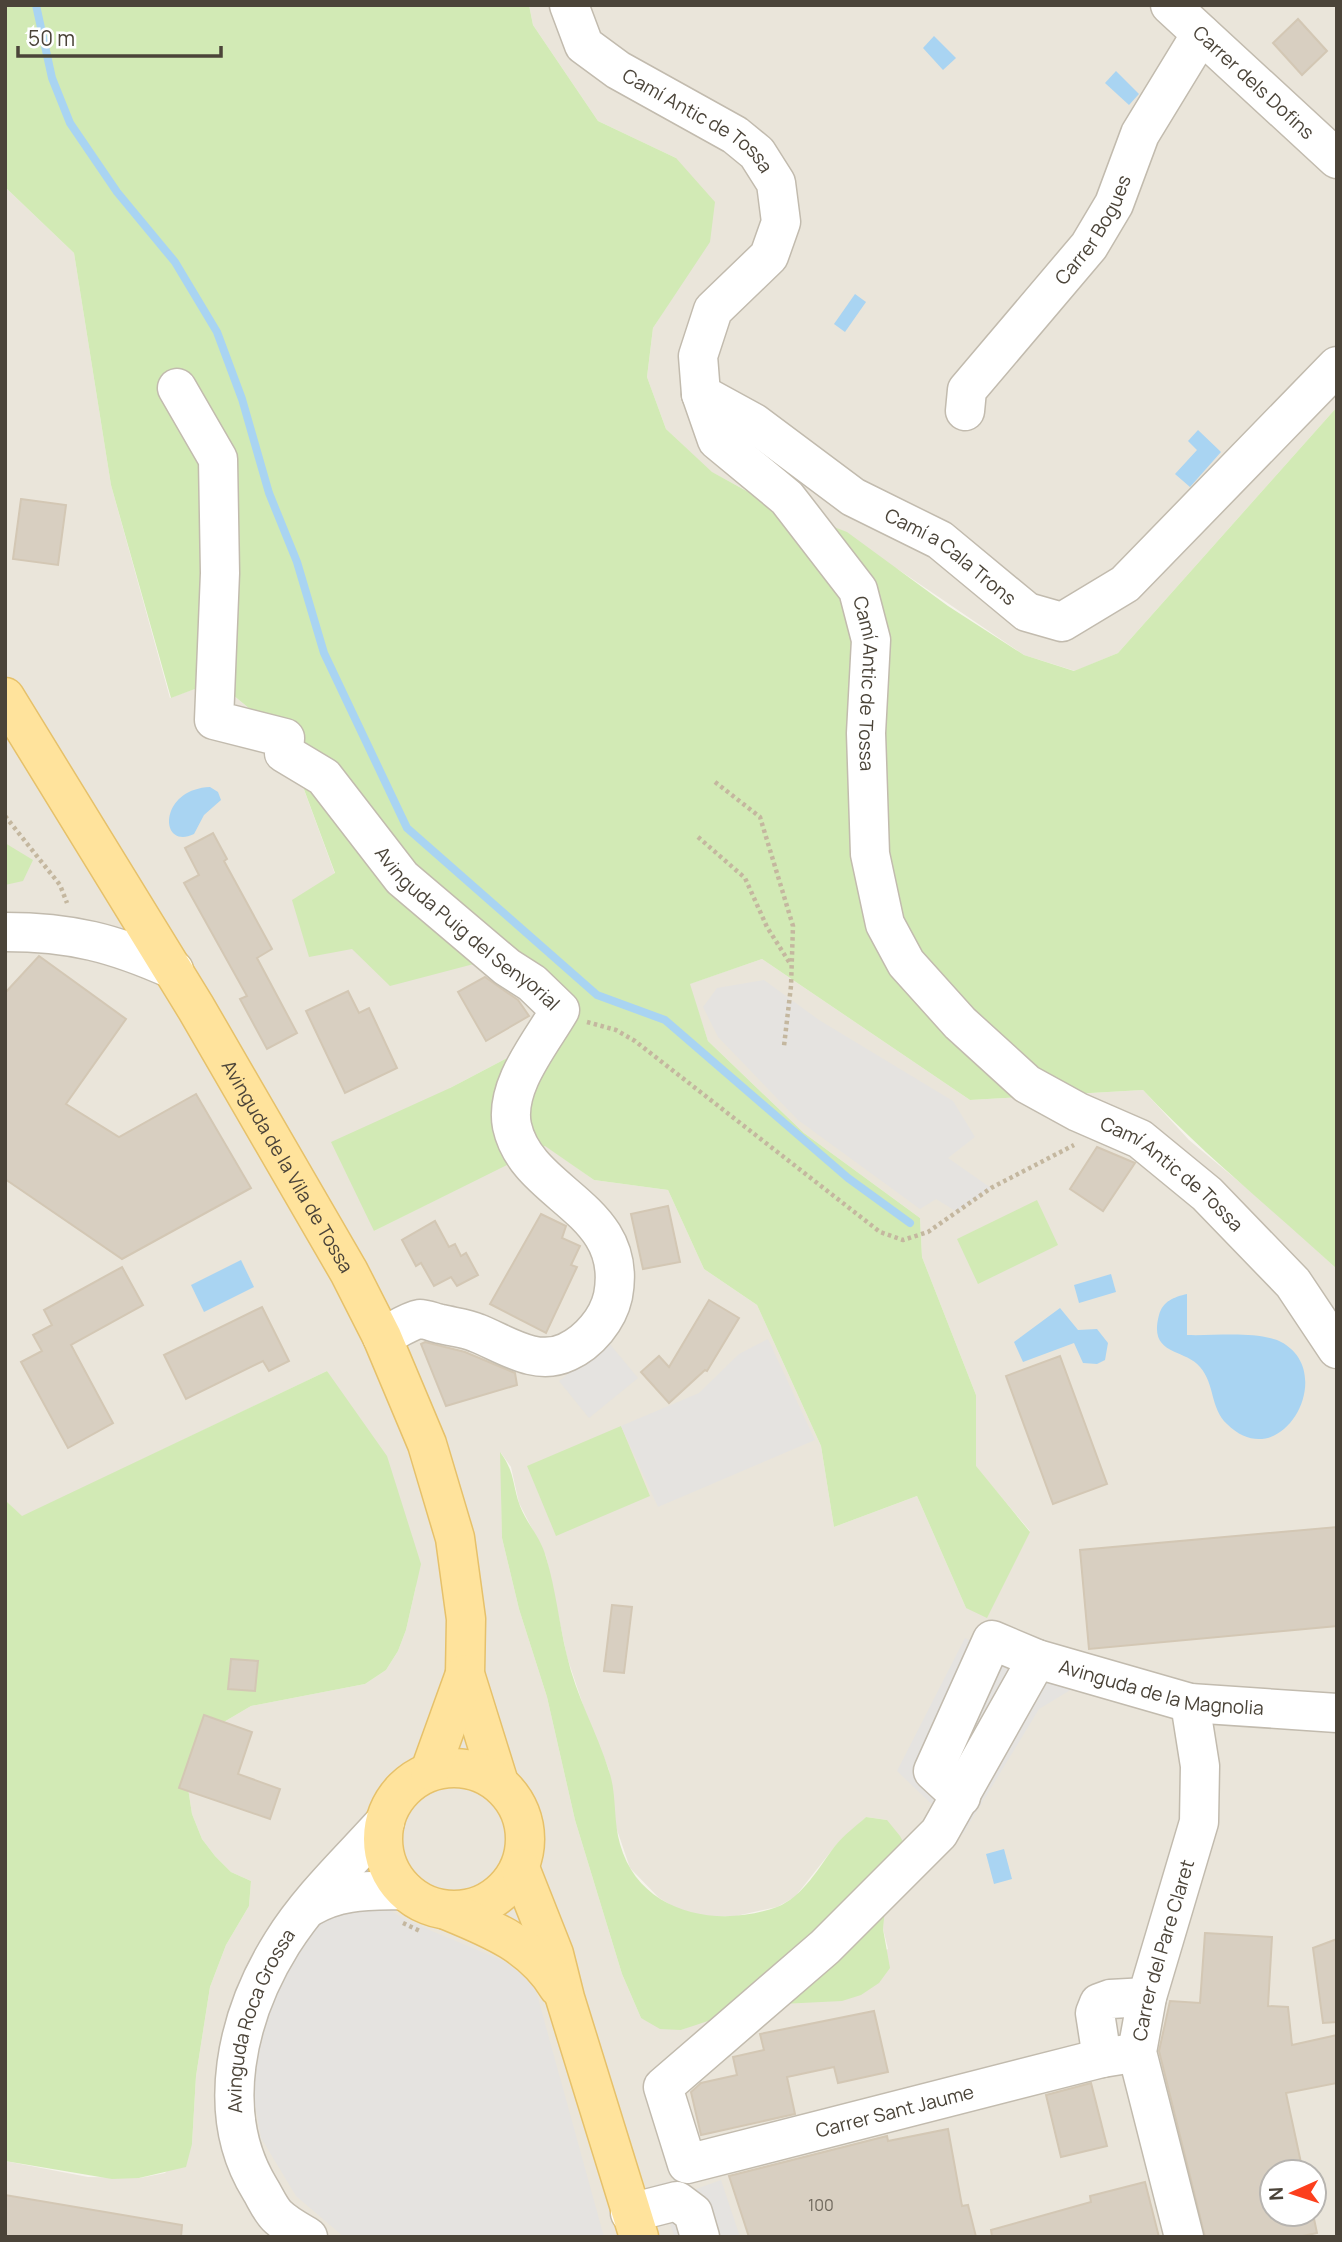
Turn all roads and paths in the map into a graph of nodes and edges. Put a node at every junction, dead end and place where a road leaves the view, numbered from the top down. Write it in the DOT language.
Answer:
graph roads {
  1 [pos="569,5"];
  2 [pos="1170,5"];
  3 [pos="1201,34"];
  4 [pos="1337,159"];
  5 [pos="1337,366"];
  6 [pos="177,388"];
  7 [pos="701,394"];
  8 [pos="965,411"];
  9 [pos="12,715"];
  10 [pos="715,782"];
  11 [pos="5,816"];
  12 [pos="698,837"];
  13 [pos="124,888"];
  14 [pos="69,906"];
  15 [pos="8,931"];
  16 [pos="89,938"];
  17 [pos="791,965"];
  18 [pos="174,970"];
  19 [pos="560,1010"];
  20 [pos="784,1046"];
  21 [pos="1080,1143"];
  22 [pos="382,1337"];
  23 [pos="1337,1349"];
  24 [pos="1037,1659"];
  25 [pos="465,1674"];
  26 [pos="1190,1703"];
  27 [pos="1337,1713"];
  28 [pos="430,1771"];
  29 [pos="499,1783"];
  30 [pos="961,1797"];
  31 [pos="385,1822"];
  32 [pos="520,1868"];
  33 [pos="400,1904"];
  34 [pos="308,1908"];
  35 [pos="436,1921"];
  36 [pos="565,1998"];
  37 [pos="1120,2055"];
  38 [pos="635,2225"];
  39 [pos="289,2230"];
  40 [pos="700,2237"];
  41 [pos="1184,2237"];
  1 -- 7 [label="street, Camí Antic de Tossa"];
  2 -- 3 [label="street, Carrer dels Dofins"];
  3 -- 4 [label="street, Carrer dels Dofins"];
  3 -- 8 [label="street, Carrer Bogues"];
  5 -- 7 [label="street, Camí a Cala Trons"];
  6 -- 19 [label="street, Avinguda Puig del Senyorial"];
  7 -- 23 [label="street, Camí Antic de Tossa"];
  9 -- 13 [label="main road, Avinguda de la Vila de Tossa"];
  10 -- 17 [label="path"];
  11 -- 14 [label="path"];
  12 -- 17 [label="path"];
  13 -- 16 [label="street"];
  13 -- 18 [label="main road, Avinguda de la Vila de Tossa"];
  15 -- 16 [label="street"];
  16 -- 18 [label="street"];
  17 -- 20 [label="path"];
  18 -- 22 [label="main road, Avinguda de la Vila de Tossa"];
  19 -- 21 [label="path"];
  19 -- 22 [label="street, Avinguda Puig del Senyorial"];
  22 -- 25 [label="main road, Avinguda de la Vila de Tossa"];
  24 -- 26 [label="street, Avinguda de la Magnolia"];
  24 -- 30 [label="street"];
  24 -- 30 [label="street, Avinguda de la Magnolia"];
  25 -- 28 [label="main road, Avinguda de la Vila de Tossa"];
  25 -- 29 [label="main road, Avinguda de la Vila de Tossa"];
  26 -- 27 [label="street, Avinguda de la Magnolia"];
  26 -- 37 [label="street, Carrer del Pare Claret"];
  28 -- 29 [label="main road"];
  28 -- 31 [label="main road"];
  29 -- 32 [label="main road"];
  30 -- 37 [label="street, Carrer Sant Jaume"];
  31 -- 33 [label="main road"];
  31 -- 34 [label="street, Avinguda Roca Grossa"];
  32 -- 35 [label="main road"];
  32 -- 36 [label="main road"];
  33 -- 34 [label="street, Avinguda Roca Grossa"];
  33 -- 35 [label="path"];
  33 -- 35 [label="main road"];
  34 -- 39 [label="street, Avinguda Roca Grossa"];
  35 -- 36 [label="main road"];
  36 -- 38 [label="main road"];
  37 -- 41 [label="street, Carrer del Pare Claret"];
  38 -- 40 [label="street"];
}
